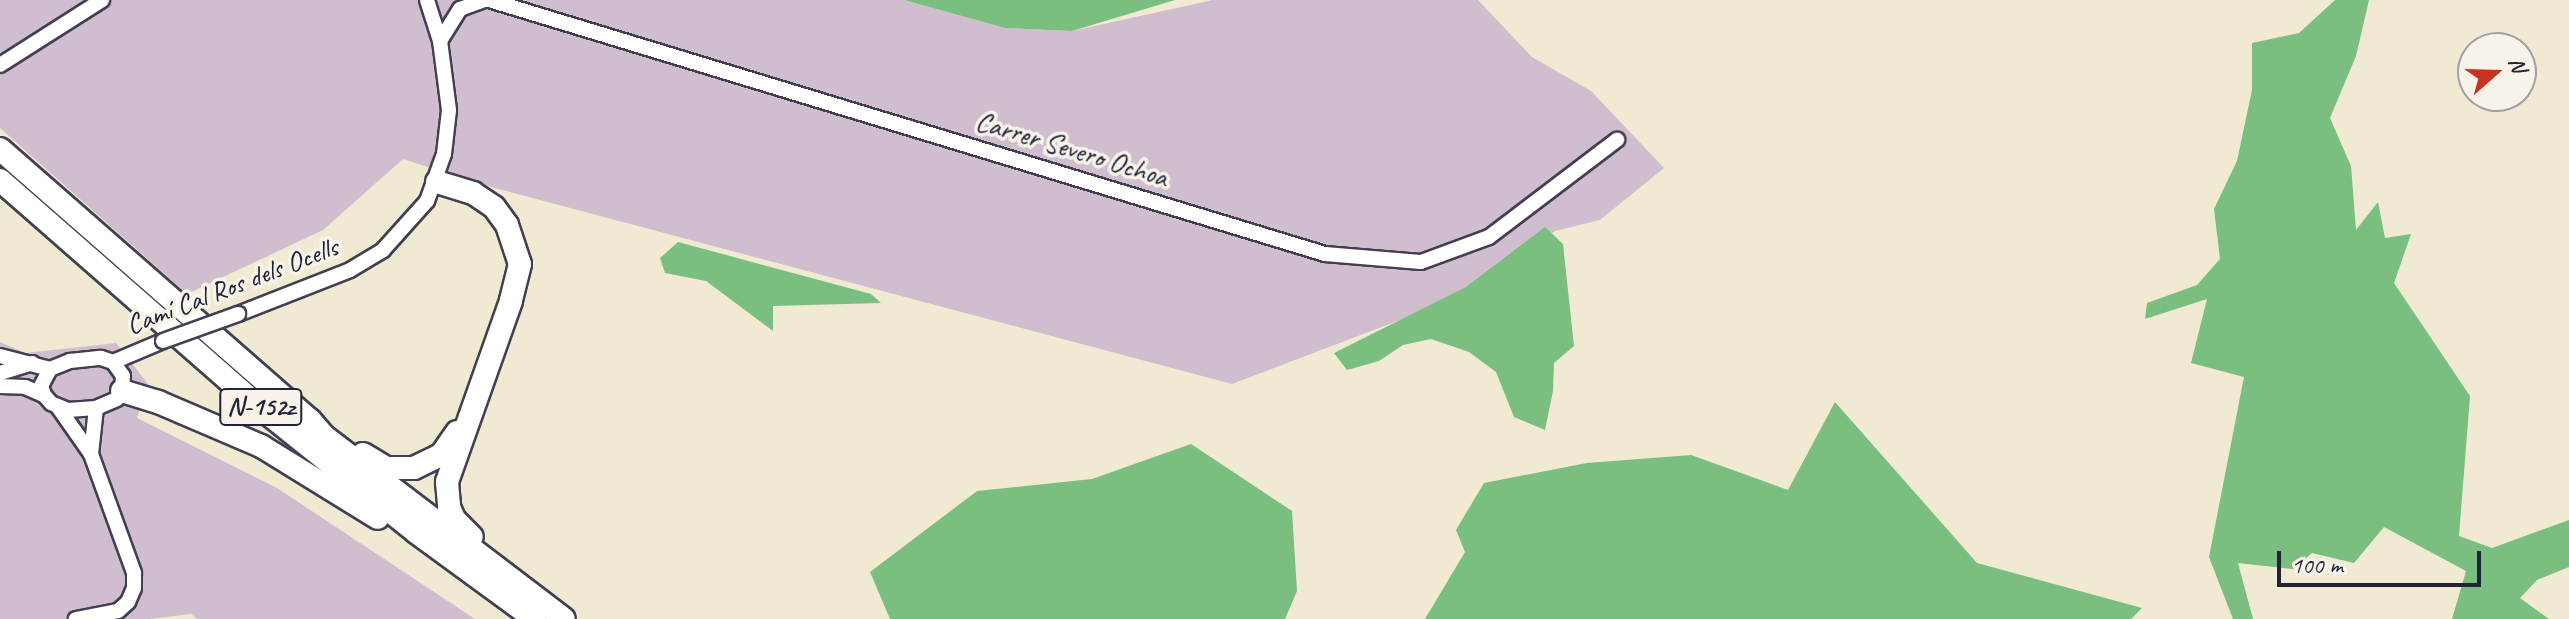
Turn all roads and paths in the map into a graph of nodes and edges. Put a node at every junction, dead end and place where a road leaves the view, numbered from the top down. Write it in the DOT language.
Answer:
graph roads {
  1 [pos="102,0"];
  2 [pos="427,0"];
  3 [pos="487,0"];
  4 [pos="440,41"];
  5 [pos="0,65"];
  6 [pos="1617,140"];
  7 [pos="0,149"];
  8 [pos="0,180"];
  9 [pos="437,182"];
  10 [pos="0,356"];
  11 [pos="113,362"];
  12 [pos="34,363"];
  13 [pos="50,369"];
  14 [pos="0,373"];
  15 [pos="0,386"];
  16 [pos="122,391"];
  17 [pos="44,395"];
  18 [pos="58,407"];
  19 [pos="96,408"];
  20 [pos="467,419"];
  21 [pos="310,420"];
  22 [pos="91,454"];
  23 [pos="416,532"];
  24 [pos="539,611"];
  25 [pos="76,619"];
  26 [pos="564,619"];
  1 -- 5 [label="street"];
  2 -- 4 [label="street, Camí Cal Ros dels Ocells"];
  3 -- 4 [label="street, Carrer Severo Ochoa"];
  3 -- 6 [label="street, Carrer Severo Ochoa"];
  4 -- 9 [label="street, Camí Cal Ros dels Ocells"];
  7 -- 21 [label="highway, N-152z"];
  8 -- 23 [label="highway, N-152z"];
  9 -- 11 [label="street, Camí Cal Ros dels Ocells, bridge"];
  9 -- 20 [label="highway"];
  10 -- 12 [label="street"];
  11 -- 13 [label="street"];
  11 -- 16 [label="street"];
  12 -- 13 [label="street"];
  12 -- 14 [label="street"];
  13 -- 17 [label="street"];
  15 -- 17 [label="street"];
  16 -- 19 [label="street"];
  16 -- 23 [label="highway"];
  17 -- 18 [label="street"];
  18 -- 19 [label="street"];
  18 -- 22 [label="street"];
  19 -- 22 [label="street"];
  20 -- 21 [label="highway"];
  20 -- 24 [label="highway"];
  21 -- 24 [label="highway, N-152z"];
  22 -- 25 [label="street"];
  23 -- 24 [label="highway, N-152z"];
  24 -- 26 [label="highway, N-152z"];
}
